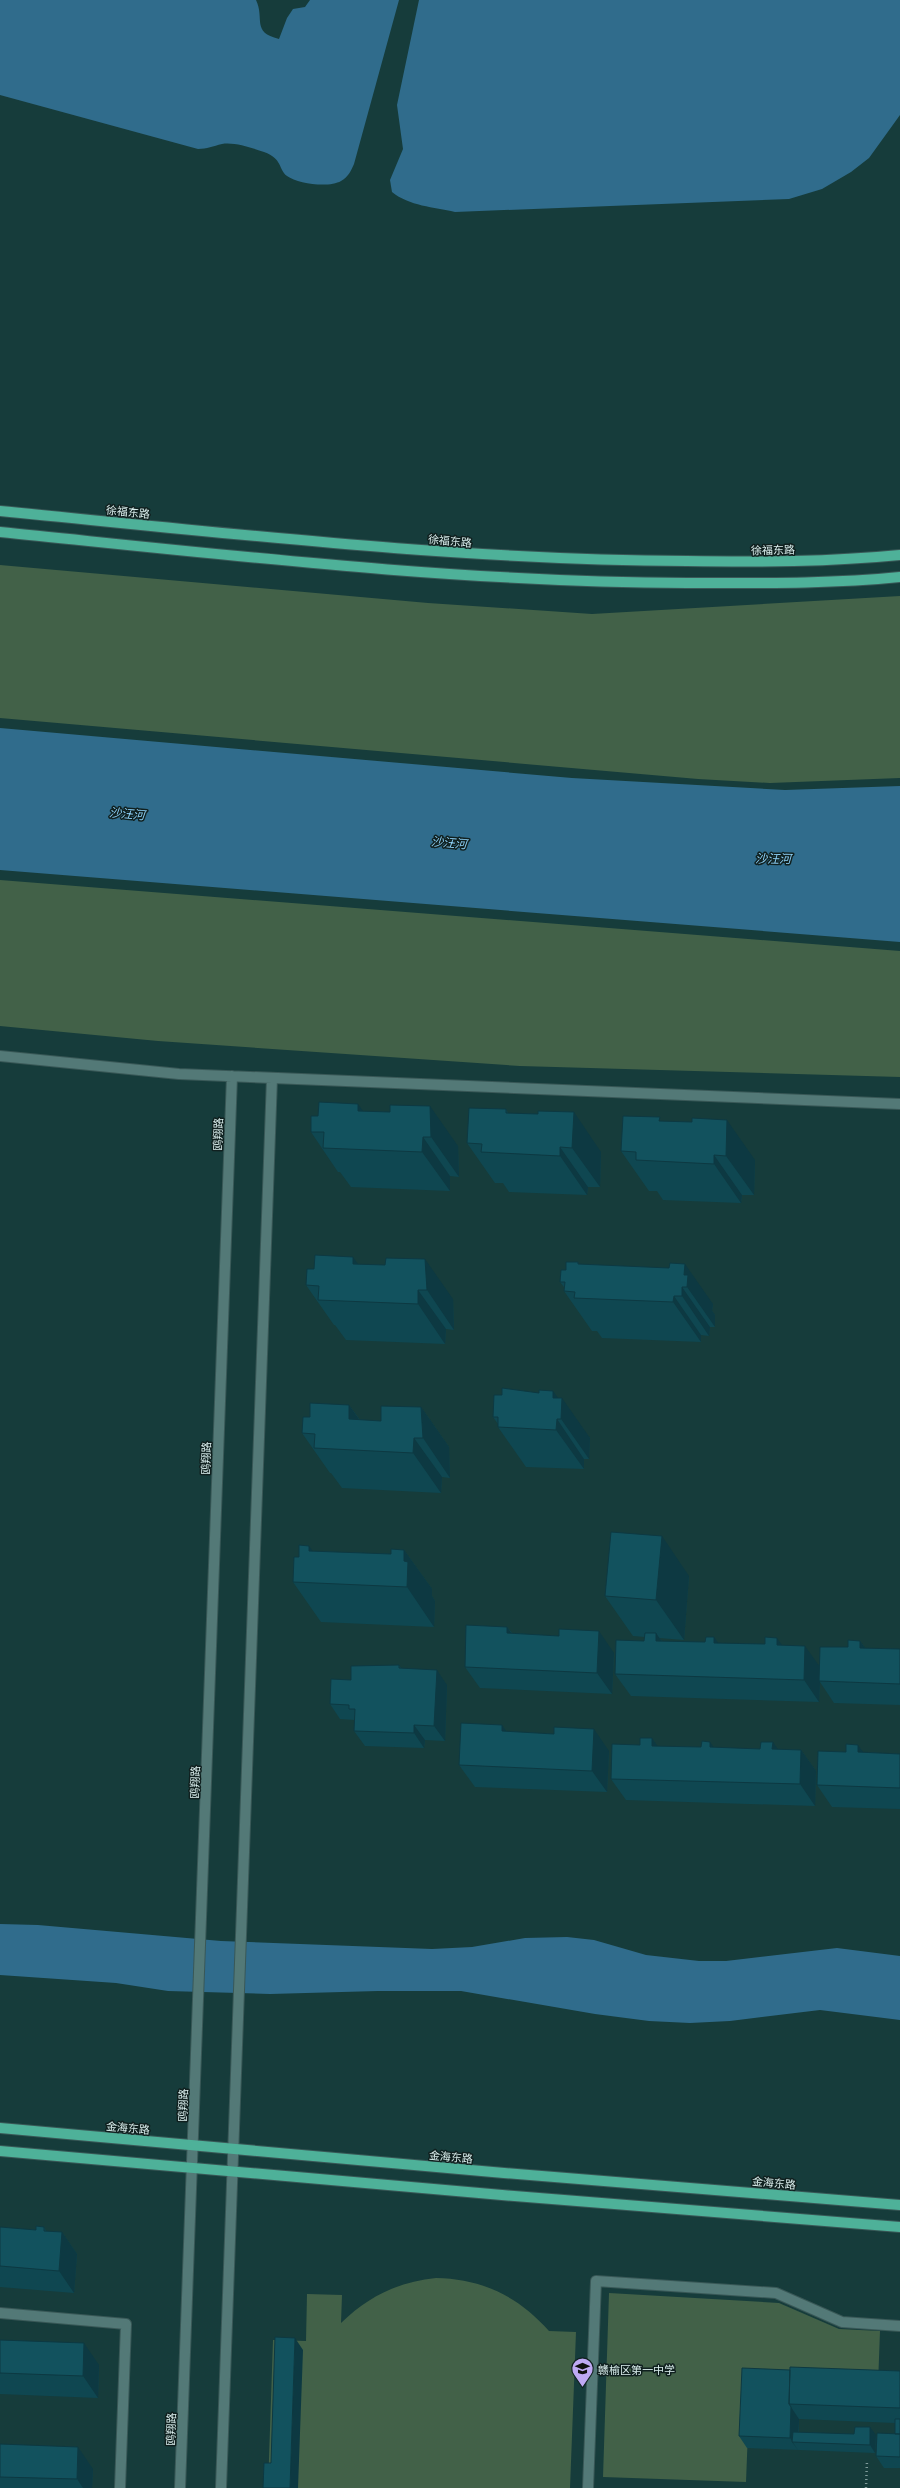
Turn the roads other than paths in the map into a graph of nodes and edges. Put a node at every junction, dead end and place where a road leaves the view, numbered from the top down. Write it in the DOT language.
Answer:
graph roads {
  1 [pos="0,510"];
  2 [pos="0,532"];
  3 [pos="900,555"];
  4 [pos="900,577"];
  5 [pos="0,1056"];
  6 [pos="232,1076"];
  7 [pos="272,1078"];
  8 [pos="900,1104"];
  9 [pos="0,2128"];
  10 [pos="192,2145"];
  11 [pos="233,2149"];
  12 [pos="0,2151"];
  13 [pos="192,2167"];
  14 [pos="232,2171"];
  15 [pos="900,2204"];
  16 [pos="900,2227"];
  17 [pos="0,2313"];
  18 [pos="900,2326"];
  19 [pos="120,2488"];
  20 [pos="180,2488"];
  21 [pos="221,2488"];
  22 [pos="588,2488"];
  1 -- 3 [label="main road, 徐福东路"];
  2 -- 4 [label="main road"];
  5 -- 6 [label="street"];
  6 -- 7 [label="street"];
  6 -- 10 [label="street, 鸥翔路"];
  7 -- 8 [label="street"];
  7 -- 11 [label="street"];
  9 -- 10 [label="main road, 金海东路"];
  10 -- 11 [label="main road, 金海东路"];
  10 -- 13 [label="street, 鸥翔路"];
  11 -- 14 [label="street"];
  11 -- 15 [label="main road, 金海东路"];
  12 -- 13 [label="main road"];
  13 -- 14 [label="main road"];
  13 -- 20 [label="street, 鸥翔路"];
  14 -- 16 [label="main road"];
  14 -- 21 [label="street"];
  17 -- 19 [label="street"];
  18 -- 22 [label="street"];
}
